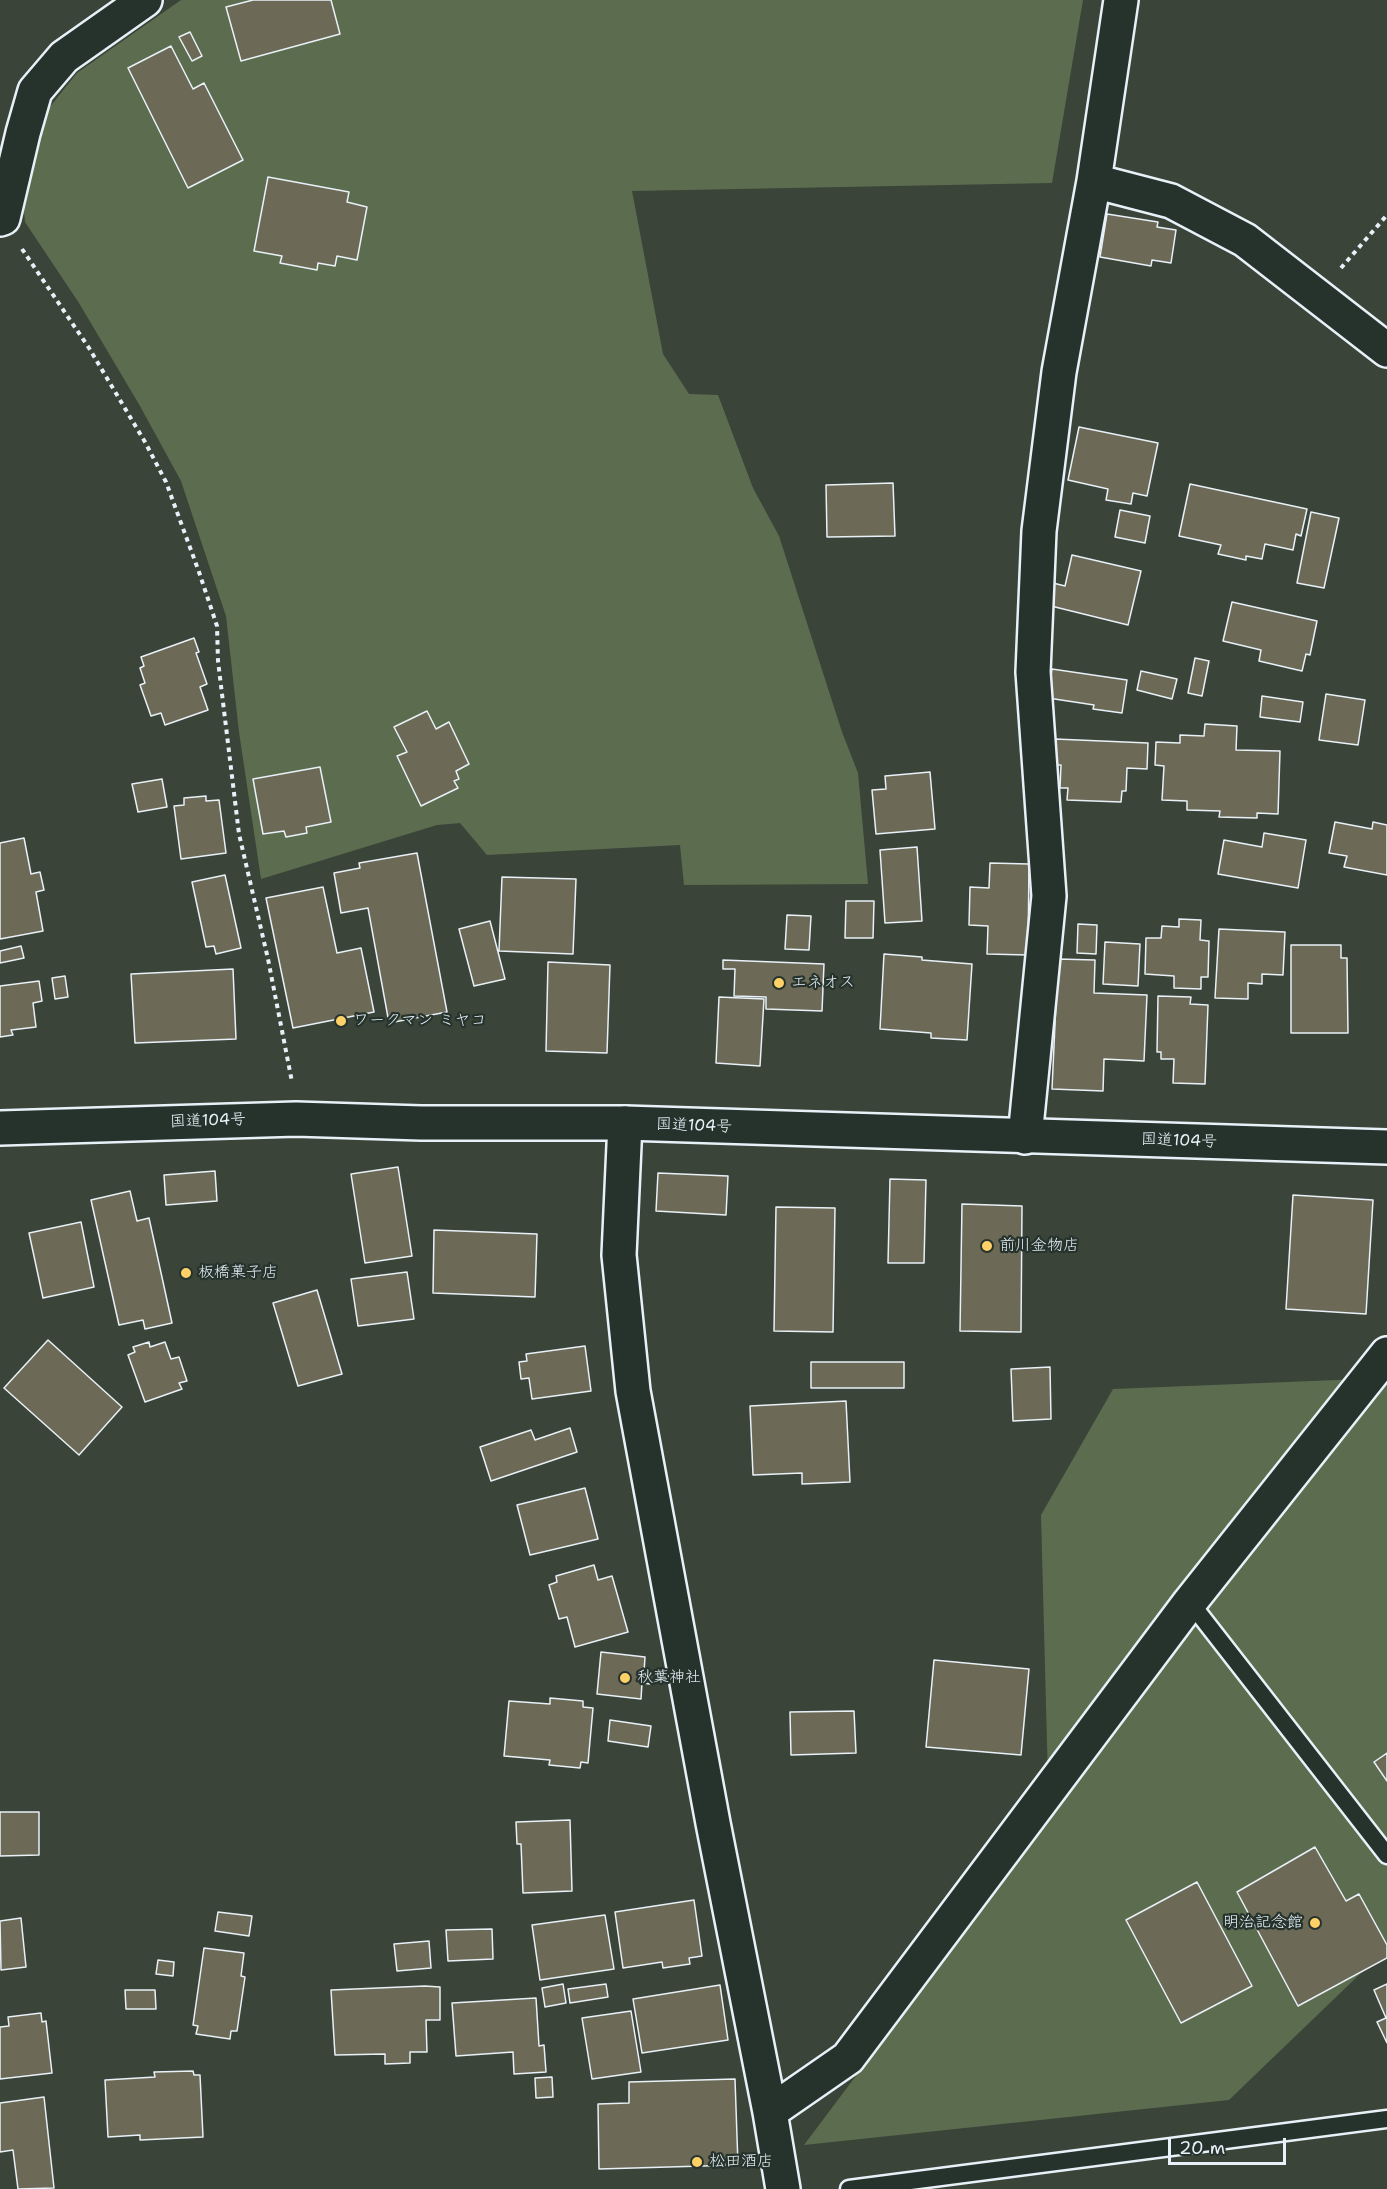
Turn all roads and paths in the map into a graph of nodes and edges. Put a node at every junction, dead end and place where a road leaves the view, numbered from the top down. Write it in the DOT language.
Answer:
graph roads {
  1 [pos="145,0"];
  2 [pos="1121,0"];
  3 [pos="1094,181"];
  4 [pos="1387,215"];
  5 [pos="2,218"];
  6 [pos="1317,296"];
  7 [pos="1387,350"];
  8 [pos="296,1119"];
  9 [pos="626,1123"];
  10 [pos="0,1128"];
  11 [pos="1025,1137"];
  12 [pos="1387,1147"];
  13 [pos="1387,1354"];
  14 [pos="1190,1602"];
  15 [pos="1387,1855"];
  16 [pos="770,2112"];
  17 [pos="1387,2119"];
  18 [pos="783,2189"];
  19 [pos="849,2189"];
  1 -- 5 [label="main road"];
  2 -- 3 [label="main road"];
  3 -- 6 [label="main road"];
  3 -- 11 [label="main road"];
  4 -- 6 [label="path"];
  5 -- 8 [label="path"];
  6 -- 7 [label="main road"];
  8 -- 9 [label="main road, 国道104号"];
  8 -- 10 [label="main road, 国道104号"];
  9 -- 11 [label="main road, 国道104号"];
  9 -- 16 [label="main road"];
  11 -- 12 [label="main road, 国道104号"];
  13 -- 14 [label="main road"];
  14 -- 15 [label="lane"];
  14 -- 16 [label="main road"];
  16 -- 18 [label="main road"];
  17 -- 19 [label="lane"];
}
